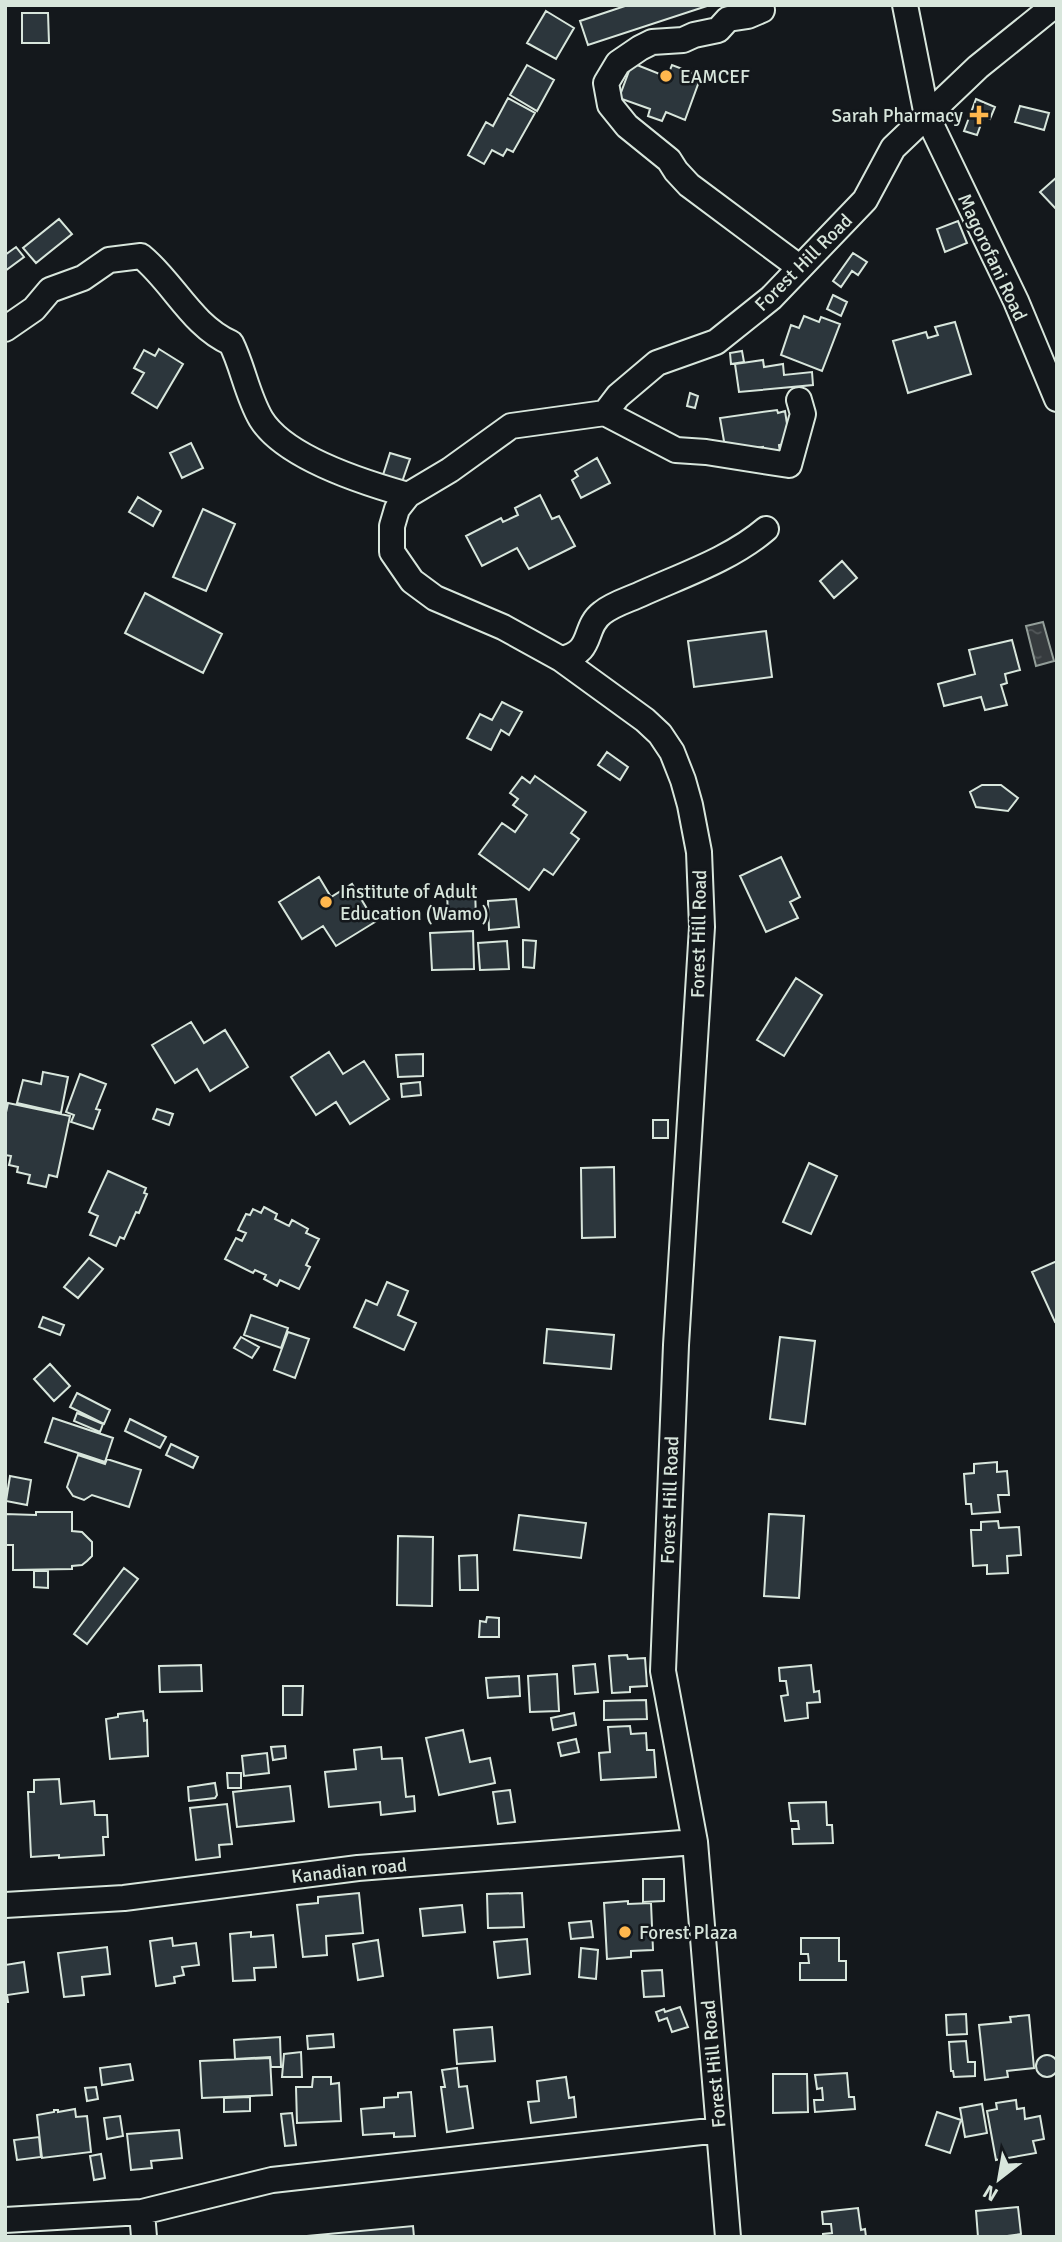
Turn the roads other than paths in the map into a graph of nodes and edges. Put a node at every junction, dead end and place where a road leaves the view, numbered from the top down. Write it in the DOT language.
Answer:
graph roads {
  1 [pos="905,5"];
  2 [pos="1055,5"];
  3 [pos="762,10"];
  4 [pos="927,116"];
  5 [pos="799,267"];
  6 [pos="5,329"];
  7 [pos="1057,399"];
  8 [pos="799,400"];
  9 [pos="605,413"];
  10 [pos="408,495"];
  11 [pos="766,528"];
  12 [pos="561,659"];
  13 [pos="695,1842"];
  14 [pos="5,1905"];
  15 [pos="719,2130"];
  16 [pos="5,2220"];
  17 [pos="143,2225"];
  18 [pos="728,2237"];
  1 -- 4 [label="street, Magorofani Road"];
  2 -- 4 [label="street, Forest Hill Road"];
  3 -- 5 [label="street"];
  4 -- 5 [label="street, Forest Hill Road"];
  4 -- 7 [label="street, Magorofani Road"];
  5 -- 9 [label="street, Forest Hill Road"];
  6 -- 10 [label="street"];
  8 -- 9 [label="street"];
  9 -- 10 [label="street"];
  10 -- 12 [label="street, Forest Hill Road"];
  11 -- 12 [label="street"];
  12 -- 13 [label="street, Forest Hill Road"];
  13 -- 14 [label="street, Kanadian road"];
  13 -- 15 [label="street, Forest Hill Road"];
  15 -- 17 [label="street"];
  15 -- 18 [label="street, Forest Hill Road"];
  16 -- 17 [label="street"];
}
